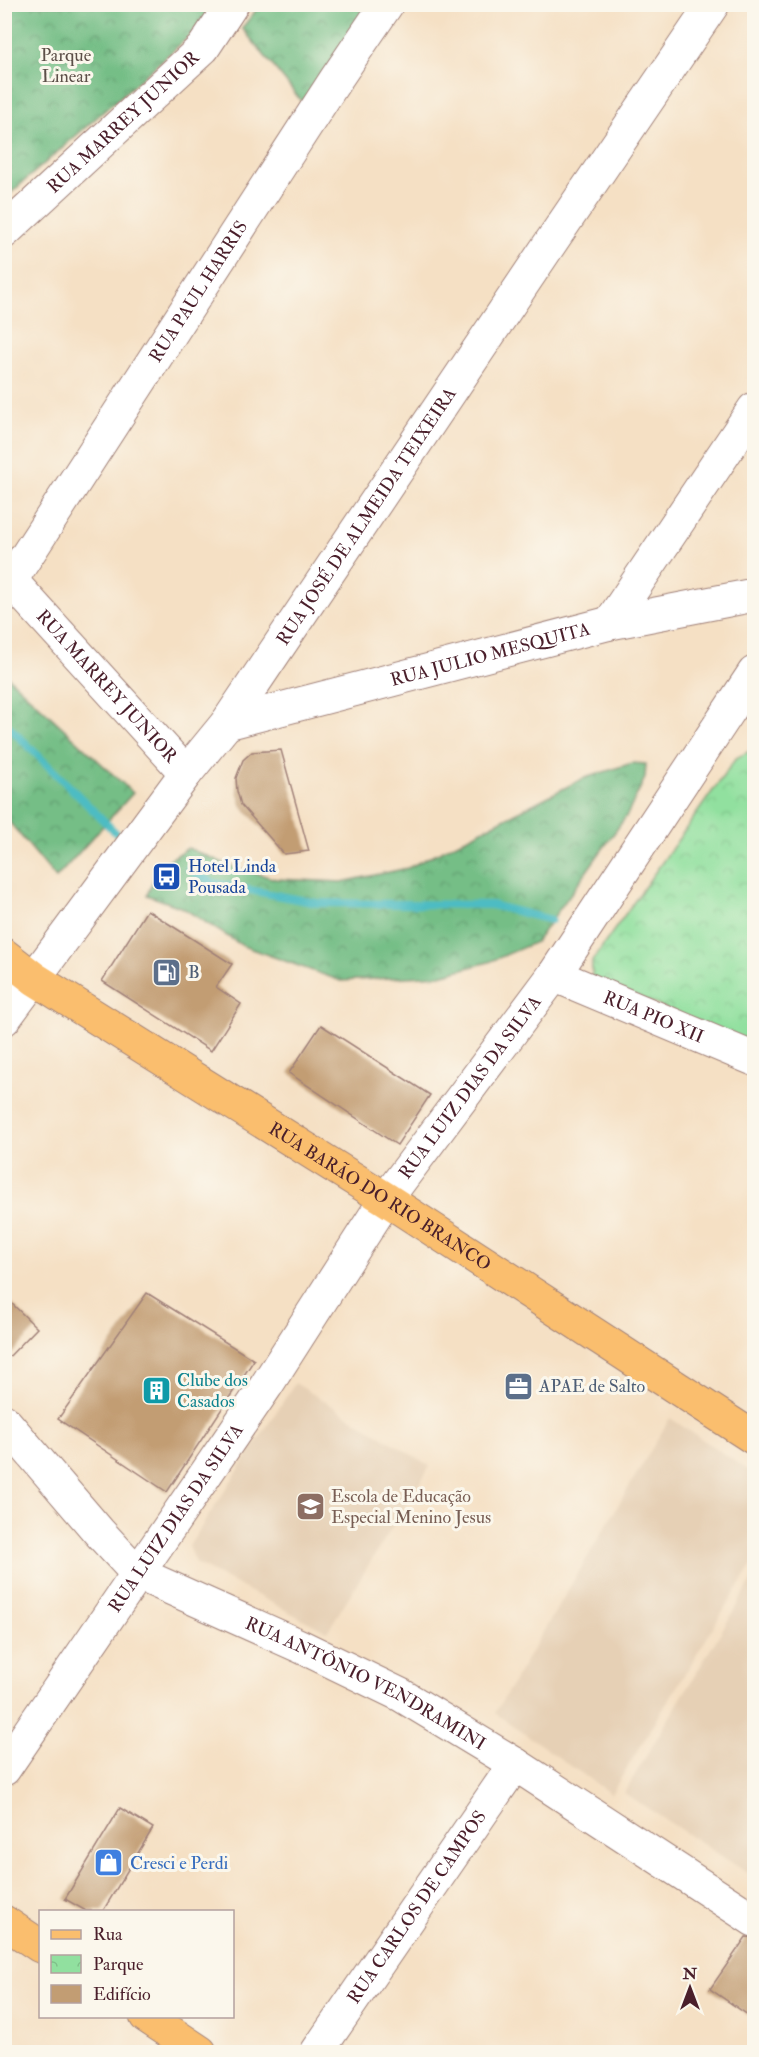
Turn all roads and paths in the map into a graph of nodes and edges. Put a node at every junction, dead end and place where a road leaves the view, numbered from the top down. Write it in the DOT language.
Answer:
graph roads {
  1 [pos="232,4"];
  2 [pos="387,4"];
  3 [pos="713,4"];
  4 [pos="4,232"];
  5 [pos="754,409"];
  6 [pos="8,577"];
  7 [pos="754,595"];
  8 [pos="610,623"];
  9 [pos="754,673"];
  10 [pos="227,723"];
  11 [pos="186,773"];
  12 [pos="16,965"];
  13 [pos="554,975"];
  14 [pos="4,1020"];
  15 [pos="754,1059"];
  16 [pos="386,1199"];
  17 [pos="4,1421"];
  18 [pos="754,1438"];
  19 [pos="137,1573"];
  20 [pos="515,1764"];
  21 [pos="4,1769"];
  22 [pos="754,1920"];
  23 [pos="4,1922"];
  24 [pos="39,1945"];
  25 [pos="149,2018"];
  26 [pos="200,2052"];
  27 [pos="317,2052"];
  1 -- 4 [label="street, RUA MARREY JUNIOR"];
  2 -- 6 [label="street, RUA PAUL HARRIS"];
  3 -- 10 [label="street, RUA JOSÉ DE ALMEIDA TEIXEIRA"];
  5 -- 8 [label="street"];
  6 -- 11 [label="street, RUA MARREY JUNIOR"];
  7 -- 8 [label="street, RUA JULIO MESQUITA"];
  8 -- 10 [label="street, RUA JULIO MESQUITA"];
  9 -- 13 [label="street, RUA LUIZ DIAS DA SILVA"];
  10 -- 11 [label="street, RUA JOSÉ DE ALMEIDA TEIXEIRA"];
  11 -- 12 [label="street, RUA JOSÉ DE ALMEIDA TEIXEIRA"];
  12 -- 14 [label="street, RUA JOSÉ DE ALMEIDA TEIXEIRA"];
  12 -- 16 [label="main road, RUA BARÃO DO RIO BRANCO"];
  13 -- 15 [label="street, RUA PIO XII"];
  13 -- 16 [label="street, RUA LUIZ DIAS DA SILVA"];
  16 -- 18 [label="main road, RUA BARÃO DO RIO BRANCO"];
  16 -- 19 [label="street, RUA LUIZ DIAS DA SILVA"];
  17 -- 19 [label="street, RUA ANTÔNIO VENDRAMINI"];
  19 -- 20 [label="street, RUA ANTÔNIO VENDRAMINI"];
  19 -- 21 [label="street, RUA LUIZ DIAS DA SILVA"];
  20 -- 22 [label="street, RUA ANTÔNIO VENDRAMINI"];
  20 -- 27 [label="street, RUA CARLOS DE CAMPOS"];
  23 -- 24 [label="main road"];
  25 -- 26 [label="main road"];
}
